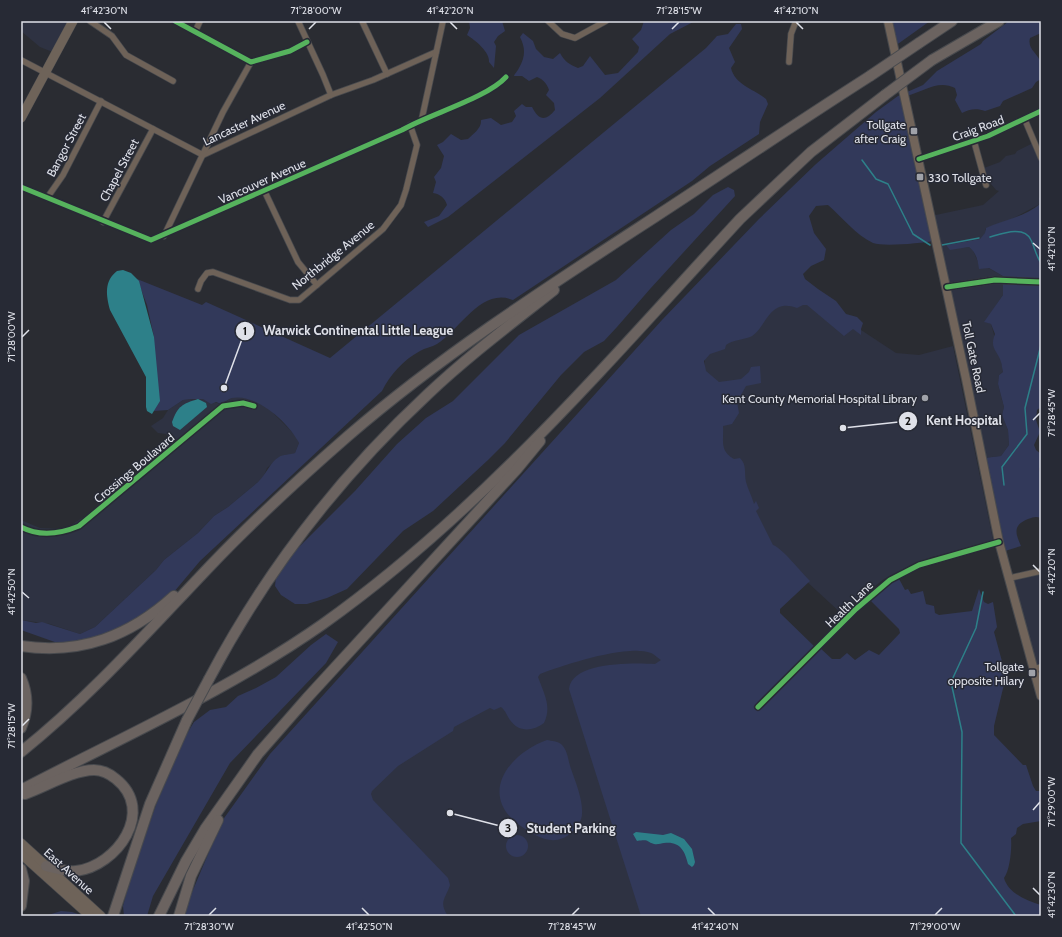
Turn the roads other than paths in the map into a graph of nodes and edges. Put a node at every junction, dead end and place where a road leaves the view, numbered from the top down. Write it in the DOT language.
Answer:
graph roads {
  1 [pos="73,21"];
  2 [pos="90,21"];
  3 [pos="175,21"];
  4 [pos="200,21"];
  5 [pos="298,21"];
  6 [pos="362,21"];
  7 [pos="443,21"];
  8 [pos="548,21"];
  9 [pos="606,21"];
  10 [pos="796,21"];
  11 [pos="888,21"];
  12 [pos="952,21"];
  13 [pos="990,21"];
  14 [pos="999,21"];
  15 [pos="195,32"];
  16 [pos="307,42"];
  17 [pos="436,52"];
  18 [pos="21,60"];
  19 [pos="932,60"];
  20 [pos="251,62"];
  21 [pos="789,62"];
  22 [pos="46,72"];
  23 [pos="387,74"];
  24 [pos="506,77"];
  25 [pos="173,81"];
  26 [pos="331,95"];
  27 [pos="102,101"];
  28 [pos="1041,111"];
  29 [pos="21,118"];
  30 [pos="422,118"];
  31 [pos="1025,120"];
  32 [pos="410,125"];
  33 [pos="153,129"];
  34 [pos="974,140"];
  35 [pos="203,155"];
  36 [pos="1041,158"];
  37 [pos="919,159"];
  38 [pos="986,185"];
  39 [pos="21,187"];
  40 [pos="264,190"];
  41 [pos="47,198"];
  42 [pos="103,222"];
  43 [pos="164,236"];
  44 [pos="604,250"];
  45 [pos="1041,282"];
  46 [pos="317,285"];
  47 [pos="946,287"];
  48 [pos="198,289"];
  49 [pos="577,395"];
  50 [pos="254,406"];
  51 [pos="21,527"];
  52 [pos="238,538"];
  53 [pos="999,542"];
  54 [pos="1041,571"];
  55 [pos="1010,578"];
  56 [pos="21,646"];
  57 [pos="1038,668"];
  58 [pos="21,678"];
  59 [pos="1041,696"];
  60 [pos="758,707"];
  61 [pos="21,728"];
  62 [pos="270,740"];
  63 [pos="21,752"];
  64 [pos="21,790"];
  65 [pos="21,795"];
  66 [pos="21,843"];
  67 [pos="21,854"];
  68 [pos="46,866"];
  69 [pos="21,869"];
  70 [pos="21,906"];
  71 [pos="90,916"];
  72 [pos="100,916"];
  73 [pos="113,916"];
  74 [pos="159,916"];
  75 [pos="179,916"];
  1 -- 22 [label="main road"];
  2 -- 25 [label="street"];
  3 -- 15 [label="street"];
  4 -- 15 [label="street"];
  5 -- 16 [label="street"];
  6 -- 23 [label="street"];
  7 -- 17 [label="street"];
  8 -- 9 [label="street"];
  10 -- 21 [label="street"];
  11 -- 37 [label="main road, Toll Gate Road"];
  12 -- 44 [label="highway, bridge"];
  13 -- 19 [label="highway"];
  14 -- 19 [label="highway"];
  15 -- 20 [label="street"];
  16 -- 20 [label="street"];
  16 -- 26 [label="street"];
  17 -- 23 [label="street, Lancaster Avenue"];
  17 -- 30 [label="street"];
  18 -- 22 [label="street, Lancaster Avenue"];
  19 -- 49 [label="highway, bridge"];
  20 -- 35 [label="street"];
  22 -- 27 [label="street, Lancaster Avenue"];
  22 -- 29 [label="main road"];
  23 -- 26 [label="street, Lancaster Avenue"];
  24 -- 30 [label="street, Vancouver Avenue"];
  26 -- 35 [label="street, Lancaster Avenue"];
  27 -- 33 [label="street, Lancaster Avenue"];
  27 -- 41 [label="street, Bangor Street"];
  28 -- 31 [label="street, Craig Road"];
  30 -- 32 [label="street, Vancouver Avenue"];
  31 -- 34 [label="street, Craig Road"];
  31 -- 36 [label="street"];
  32 -- 40 [label="street, Vancouver Avenue"];
  32 -- 46 [label="street, Northbridge Avenue"];
  33 -- 35 [label="street, Lancaster Avenue"];
  33 -- 42 [label="street, Chapel Street"];
  34 -- 37 [label="street, Craig Road"];
  34 -- 38 [label="street"];
  35 -- 43 [label="street"];
  37 -- 47 [label="main road, Toll Gate Road"];
  39 -- 41 [label="street, Vancouver Avenue"];
  40 -- 43 [label="street, Vancouver Avenue"];
  40 -- 46 [label="street"];
  41 -- 42 [label="street, Vancouver Avenue"];
  42 -- 43 [label="street, Vancouver Avenue"];
  44 -- 52 [label="highway"];
  44 -- 73 [label="highway, bridge"];
  45 -- 47 [label="street"];
  46 -- 48 [label="street, Northbridge Avenue"];
  47 -- 53 [label="main road, Toll Gate Road"];
  49 -- 62 [label="highway"];
  49 -- 64 [label="highway"];
  50 -- 51 [label="street, Crossings Boulavard"];
  52 -- 56 [label="highway"];
  52 -- 63 [label="highway"];
  53 -- 55 [label="main road, Toll Gate Road"];
  53 -- 60 [label="street, Health Lane"];
  54 -- 55 [label="street"];
  55 -- 57 [label="main road, Toll Gate Road"];
  57 -- 59 [label="main road, Toll Gate Road"];
  58 -- 61 [label="highway"];
  62 -- 74 [label="highway"];
  62 -- 75 [label="highway"];
  65 -- 68 [label="highway"];
  66 -- 68 [label="main road, East Avenue"];
  67 -- 71 [label="main road, East Avenue"];
  68 -- 72 [label="main road, East Avenue"];
  69 -- 70 [label="highway"];
}
